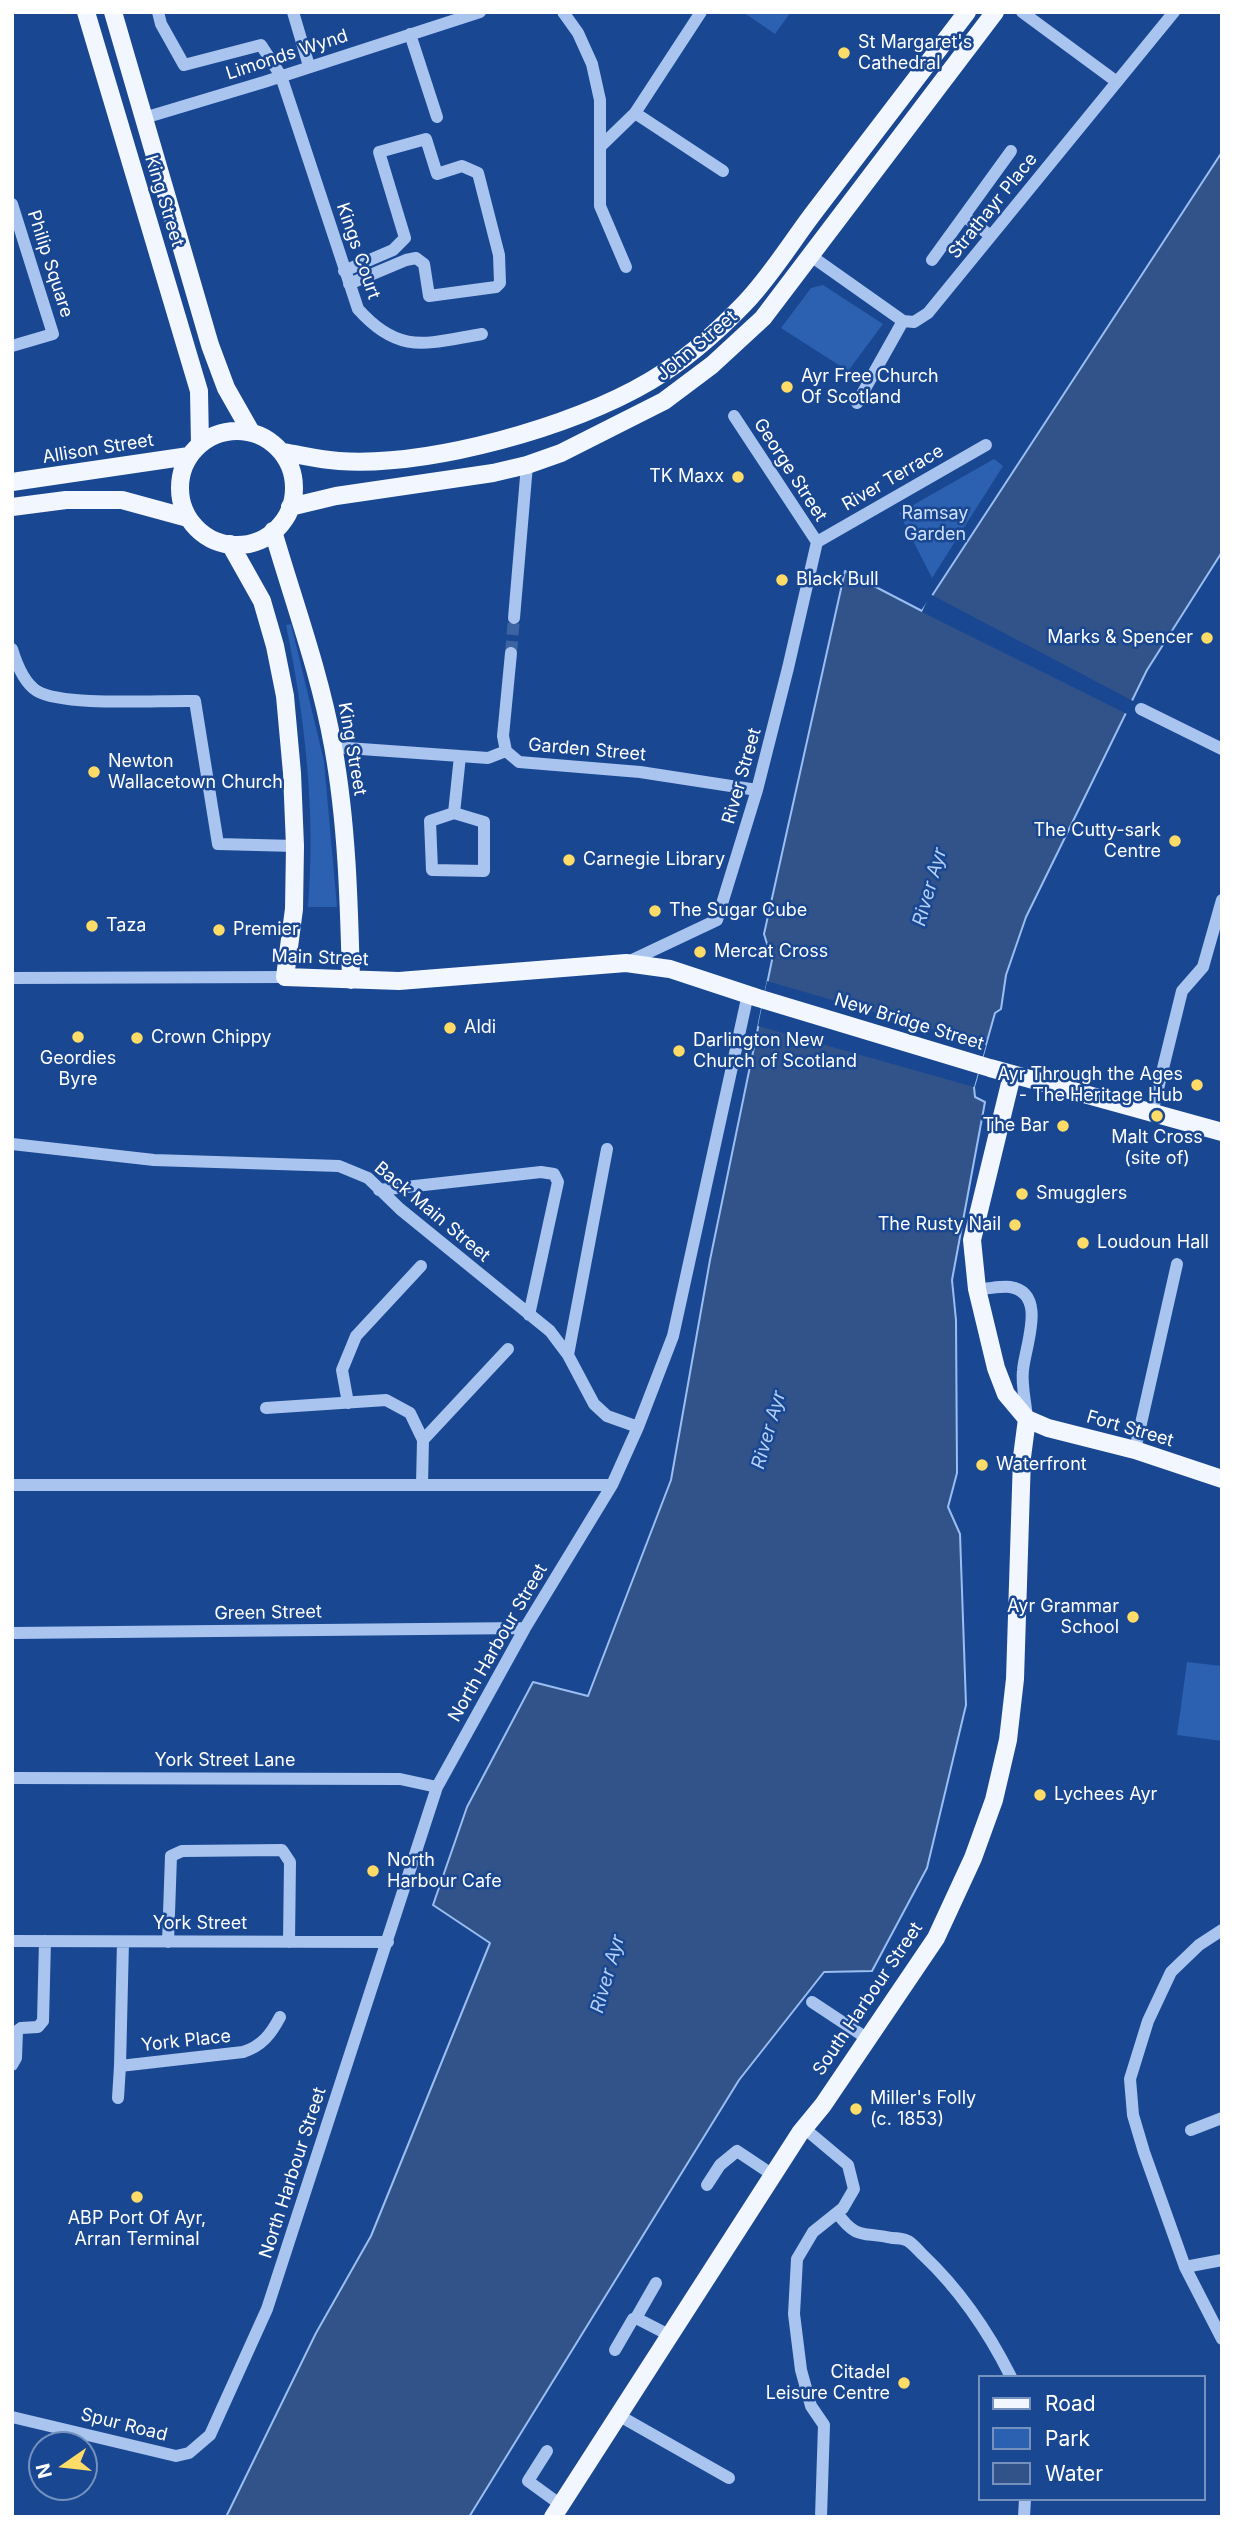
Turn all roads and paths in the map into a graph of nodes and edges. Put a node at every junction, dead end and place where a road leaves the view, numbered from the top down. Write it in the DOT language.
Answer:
graph roads {
  1 [pos="86,12"];
  2 [pos="113,12"];
  3 [pos="158,12"];
  4 [pos="293,12"];
  5 [pos="480,12"];
  6 [pos="563,12"];
  7 [pos="701,12"];
  8 [pos="966,12"];
  9 [pos="1022,12"];
  10 [pos="1174,12"];
  11 [pos="990,19"];
  12 [pos="410,34"];
  13 [pos="309,66"];
  14 [pos="281,76"];
  15 [pos="1117,82"];
  16 [pos="635,113"];
  17 [pos="437,117"];
  18 [pos="145,118"];
  19 [pos="601,146"];
  20 [pos="1011,151"];
  21 [pos="723,171"];
  22 [pos="12,204"];
  23 [pos="964,216"];
  24 [pos="991,236"];
  25 [pos="811,256"];
  26 [pos="932,260"];
  27 [pos="626,267"];
  28 [pos="347,277"];
  29 [pos="903,321"];
  30 [pos="482,334"];
  31 [pos="12,346"];
  32 [pos="857,403"];
  33 [pos="734,416"];
  34 [pos="251,432"];
  35 [pos="986,445"];
  36 [pos="194,450"];
  37 [pos="282,453"];
  38 [pos="527,466"];
  39 [pos="12,482"];
  40 [pos="290,507"];
  41 [pos="12,508"];
  42 [pos="188,518"];
  43 [pos="273,531"];
  44 [pos="817,542"];
  45 [pos="230,544"];
  46 [pos="514,618"];
  47 [pos="12,649"];
  48 [pos="511,653"];
  49 [pos="1141,709"];
  50 [pos="333,747"];
  51 [pos="1222,749"];
  52 [pos="506,751"];
  53 [pos="460,756"];
  54 [pos="757,790"];
  55 [pos="454,813"];
  56 [pos="295,846"];
  57 [pos="1222,900"];
  58 [pos="626,963"];
  59 [pos="285,977"];
  60 [pos="12,978"];
  61 [pos="351,980"];
  62 [pos="753,996"];
  63 [pos="1012,1075"];
  64 [pos="1152,1113"];
  65 [pos="1222,1132"];
  66 [pos="12,1144"];
  67 [pos="607,1149"];
  68 [pos="379,1190"];
  69 [pos="1177,1264"];
  70 [pos="421,1266"];
  71 [pos="977,1289"];
  72 [pos="530,1315"];
  73 [pos="508,1349"];
  74 [pos="568,1355"];
  75 [pos="348,1403"];
  76 [pos="266,1408"];
  77 [pos="1027,1419"];
  78 [pos="638,1427"];
  79 [pos="423,1440"];
  80 [pos="1135,1450"];
  81 [pos="1222,1479"];
  82 [pos="12,1485"];
  83 [pos="422,1485"];
  84 [pos="612,1485"];
  85 [pos="525,1628"];
  86 [pos="12,1633"];
  87 [pos="12,1778"];
  88 [pos="437,1787"];
  89 [pos="1222,1930"];
  90 [pos="12,1941"];
  91 [pos="45,1941"];
  92 [pos="168,1941"];
  93 [pos="123,1942"];
  94 [pos="289,1942"];
  95 [pos="387,1942"];
  96 [pos="812,2002"];
  97 [pos="280,2017"];
  98 [pos="868,2039"];
  99 [pos="12,2065"];
  100 [pos="120,2066"];
  101 [pos="118,2098"];
  102 [pos="1222,2118"];
  103 [pos="804,2128"];
  104 [pos="1191,2130"];
  105 [pos="773,2175"];
  106 [pos="707,2185"];
  107 [pos="837,2213"];
  108 [pos="1222,2260"];
  109 [pos="1185,2267"];
  110 [pos="656,2283"];
  111 [pos="267,2309"];
  112 [pos="636,2318"];
  113 [pos="668,2335"];
  114 [pos="1222,2339"];
  115 [pos="615,2350"];
  116 [pos="1010,2375"];
  117 [pos="618,2415"];
  118 [pos="12,2417"];
  119 [pos="547,2451"];
  120 [pos="729,2477"];
  121 [pos="557,2511"];
  122 [pos="821,2517"];
  1 -- 36 [label="main road, King Street"];
  2 -- 18 [label="main road, King Street"];
  3 -- 14 [label="street, Kings Court"];
  4 -- 13 [label="street"];
  5 -- 12 [label="street, Limonds Wynd"];
  6 -- 19 [label="street"];
  7 -- 16 [label="street"];
  8 -- 11 [label="street"];
  8 -- 37 [label="main road, John Street"];
  9 -- 15 [label="street"];
  10 -- 15 [label="street, Strathayr Place"];
  11 -- 25 [label="main road, John Street"];
  12 -- 13 [label="street, Limonds Wynd"];
  12 -- 17 [label="street"];
  13 -- 14 [label="street, Limonds Wynd"];
  14 -- 18 [label="street, Limonds Wynd"];
  14 -- 28 [label="street, Kings Court"];
  15 -- 24 [label="street, Strathayr Place"];
  16 -- 19 [label="street"];
  16 -- 21 [label="street"];
  18 -- 34 [label="main road, King Street"];
  19 -- 27 [label="street"];
  20 -- 23 [label="street"];
  22 -- 31 [label="street, Philip Square"];
  23 -- 24 [label="street"];
  23 -- 26 [label="street"];
  24 -- 29 [label="street, Strathayr Place"];
  25 -- 29 [label="street"];
  25 -- 38 [label="main road, John Street"];
  28 -- 28 [label="street"];
  28 -- 30 [label="street, Kings Court"];
  29 -- 32 [label="street"];
  33 -- 44 [label="street, George Street"];
  34 -- 36 [label="main road"];
  34 -- 37 [label="main road, King Street"];
  35 -- 44 [label="street, River Terrace"];
  36 -- 39 [label="main road, Allison Street"];
  36 -- 42 [label="main road, King Street"];
  37 -- 40 [label="main road"];
  38 -- 40 [label="main road, John Street"];
  38 -- 46 [label="street"];
  40 -- 43 [label="main road"];
  41 -- 42 [label="main road"];
  42 -- 45 [label="main road"];
  43 -- 45 [label="main road"];
  43 -- 50 [label="main road, King Street"];
  44 -- 54 [label="street, River Street"];
  45 -- 56 [label="main road"];
  47 -- 56 [label="street"];
  48 -- 52 [label="street"];
  49 -- 51 [label="street"];
  50 -- 53 [label="street, Garden Street"];
  50 -- 61 [label="main road, King Street"];
  52 -- 53 [label="street, Garden Street"];
  52 -- 54 [label="street, Garden Street"];
  53 -- 55 [label="street"];
  54 -- 58 [label="street, River Street"];
  55 -- 55 [label="street"];
  56 -- 59 [label="main road"];
  57 -- 64 [label="street"];
  58 -- 61 [label="main road, Main Street"];
  58 -- 62 [label="main road, Main Street"];
  59 -- 60 [label="street, Main Street"];
  59 -- 61 [label="main road, Main Street"];
  62 -- 63 [label="main road, New Bridge Street"];
  62 -- 78 [label="street, North Harbour Street"];
  63 -- 64 [label="main road, New Bridge Street"];
  63 -- 71 [label="main road"];
  64 -- 65 [label="main road, New Bridge Street"];
  66 -- 68 [label="street, Back Main Street"];
  67 -- 74 [label="street"];
  68 -- 72 [label="street, Back Main Street"];
  68 -- 72 [label="street"];
  69 -- 80 [label="street"];
  70 -- 75 [label="street"];
  71 -- 77 [label="main road"];
  71 -- 77 [label="street"];
  72 -- 74 [label="street, Back Main Street"];
  73 -- 79 [label="street"];
  74 -- 78 [label="street, Back Main Street"];
  75 -- 76 [label="street"];
  75 -- 79 [label="street"];
  77 -- 80 [label="main road, Fort Street"];
  77 -- 98 [label="main road, South Harbour Street"];
  78 -- 84 [label="street, North Harbour Street"];
  79 -- 83 [label="street"];
  80 -- 81 [label="main road, Fort Street"];
  82 -- 83 [label="street"];
  83 -- 84 [label="street"];
  84 -- 85 [label="street, North Harbour Street"];
  85 -- 86 [label="street, Green Street"];
  85 -- 88 [label="street, North Harbour Street"];
  87 -- 88 [label="street, York Street Lane"];
  88 -- 95 [label="street, North Harbour Street"];
  89 -- 109 [label="street"];
  90 -- 91 [label="street, York Street"];
  91 -- 93 [label="street, York Street"];
  91 -- 99 [label="street"];
  92 -- 93 [label="street, York Street"];
  92 -- 94 [label="street, York Street"];
  92 -- 94 [label="street"];
  93 -- 100 [label="street, York Place"];
  94 -- 95 [label="street, York Street"];
  95 -- 111 [label="street, North Harbour Street"];
  96 -- 98 [label="street"];
  97 -- 100 [label="street, York Place"];
  98 -- 103 [label="main road, South Harbour Street"];
  100 -- 101 [label="street"];
  102 -- 104 [label="street"];
  103 -- 105 [label="main road, South Harbour Street"];
  103 -- 107 [label="street"];
  105 -- 106 [label="street"];
  105 -- 113 [label="main road, South Harbour Street"];
  107 -- 116 [label="street"];
  107 -- 122 [label="street"];
  108 -- 109 [label="street"];
  109 -- 114 [label="street"];
  110 -- 112 [label="street"];
  111 -- 118 [label="street, Spur Road"];
  112 -- 113 [label="street"];
  112 -- 115 [label="street"];
  113 -- 117 [label="main road, South Harbour Street"];
  117 -- 120 [label="street"];
  117 -- 121 [label="main road, South Harbour Street"];
  119 -- 121 [label="street"];
}
